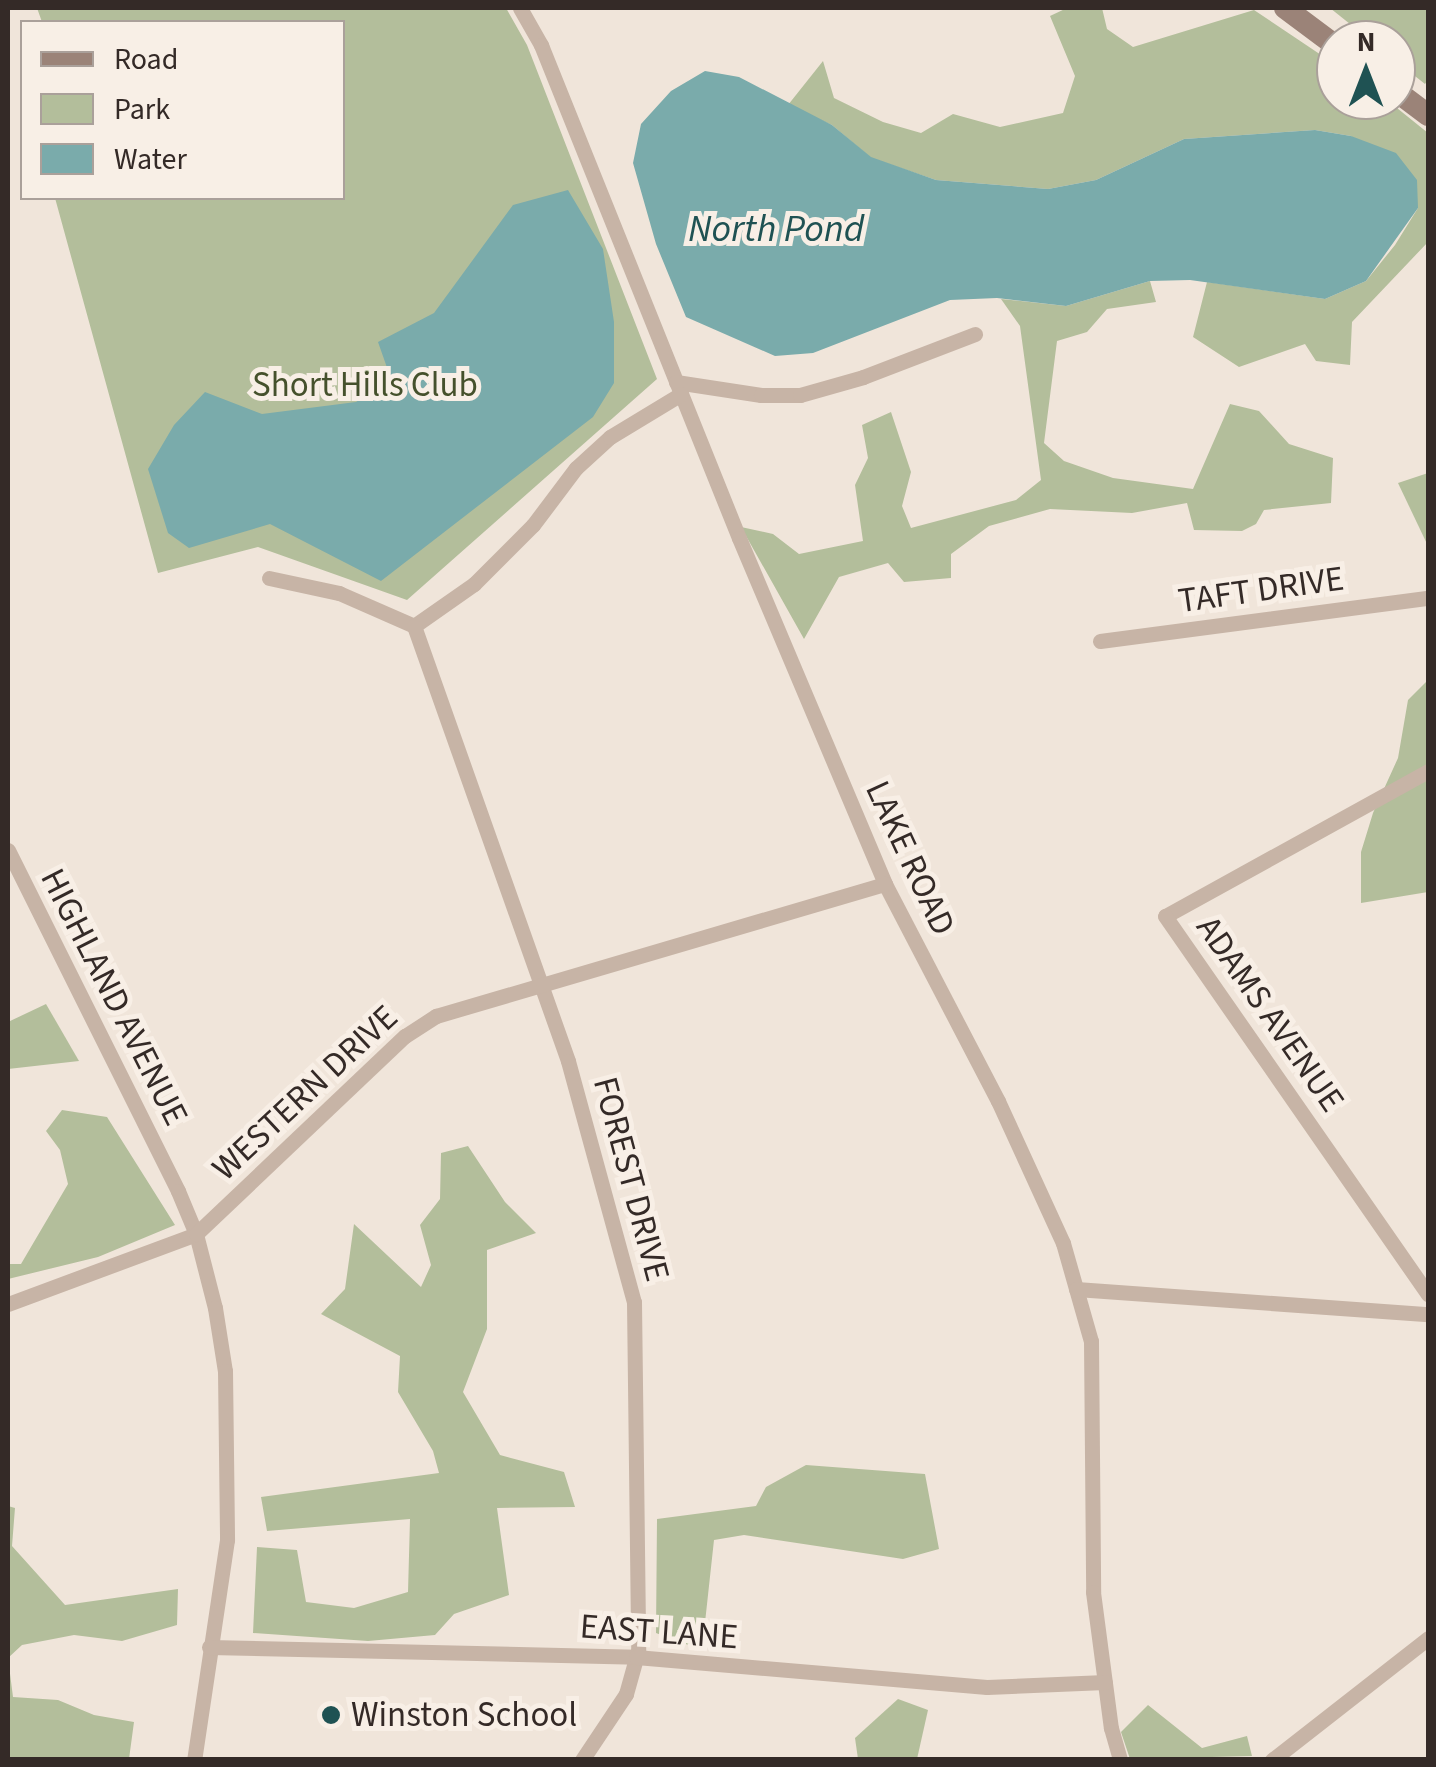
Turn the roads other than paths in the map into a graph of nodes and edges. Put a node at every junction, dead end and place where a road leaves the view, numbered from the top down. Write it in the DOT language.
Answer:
graph roads {
  1 [pos="520,8"];
  2 [pos="1286,8"];
  3 [pos="1316,31"];
  4 [pos="975,334"];
  5 [pos="678,388"];
  6 [pos="269,578"];
  7 [pos="1428,598"];
  8 [pos="414,626"];
  9 [pos="1100,642"];
  10 [pos="1428,771"];
  11 [pos="8,850"];
  12 [pos="885,884"];
  13 [pos="542,984"];
  14 [pos="196,1234"];
  15 [pos="1076,1289"];
  16 [pos="1428,1295"];
  17 [pos="8,1304"];
  18 [pos="1428,1314"];
  19 [pos="1428,1638"];
  20 [pos="208,1647"];
  21 [pos="636,1656"];
  22 [pos="1104,1682"];
  23 [pos="194,1760"];
  24 [pos="582,1760"];
  25 [pos="1120,1760"];
  26 [pos="1272,1760"];
  1 -- 5 [label="street, LAKE ROAD"];
  2 -- 3 [label="street"];
  4 -- 5 [label="street"];
  5 -- 8 [label="street"];
  5 -- 12 [label="street, LAKE ROAD"];
  6 -- 8 [label="street"];
  7 -- 9 [label="street, TAFT DRIVE"];
  8 -- 13 [label="street, FOREST DRIVE"];
  10 -- 16 [label="street, ADAMS AVENUE"];
  11 -- 14 [label="street, HIGHLAND AVENUE"];
  12 -- 13 [label="street, WESTERN DRIVE"];
  12 -- 15 [label="street, LAKE ROAD"];
  13 -- 14 [label="street, WESTERN DRIVE"];
  13 -- 21 [label="street, FOREST DRIVE"];
  14 -- 17 [label="street, WESTERN DRIVE"];
  14 -- 20 [label="street, HIGHLAND AVENUE"];
  15 -- 18 [label="street"];
  15 -- 22 [label="street, LAKE ROAD"];
  19 -- 26 [label="street"];
  20 -- 21 [label="street, EAST LANE"];
  20 -- 23 [label="street, HIGHLAND AVENUE"];
  21 -- 22 [label="street, EAST LANE"];
  21 -- 24 [label="street, FOREST DRIVE"];
  22 -- 25 [label="street, LAKE ROAD"];
}
